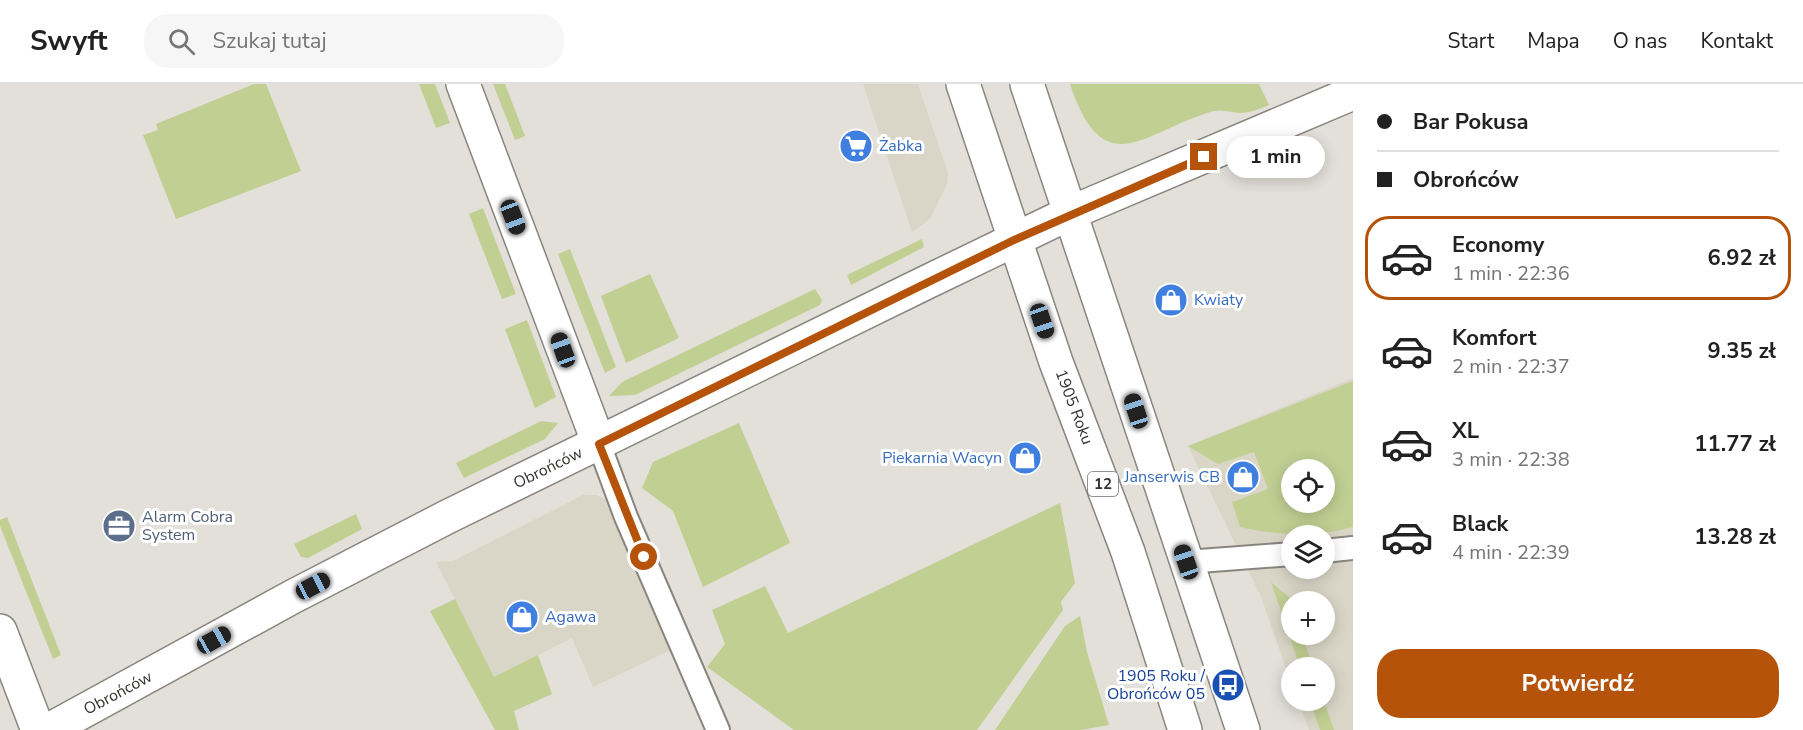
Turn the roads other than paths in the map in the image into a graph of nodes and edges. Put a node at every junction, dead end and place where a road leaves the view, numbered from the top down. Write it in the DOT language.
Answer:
graph roads {
  1 [pos="463,84"];
  2 [pos="963,84"];
  3 [pos="1026,84"];
  4 [pos="1353,93"];
  5 [pos="1070,213"];
  6 [pos="1014,240"];
  7 [pos="599,444"];
  8 [pos="1353,548"];
  9 [pos="1335,550"];
  10 [pos="1281,555"];
  11 [pos="1186,562"];
  12 [pos="0,631"];
  13 [pos="38,730"];
  14 [pos="49,730"];
  15 [pos="718,730"];
  16 [pos="1185,730"];
  17 [pos="1243,730"];
  1 -- 7 [label="street"];
  2 -- 6 [label="street, 1905 Roku / 12"];
  3 -- 5 [label="street"];
  4 -- 5 [label="street, Obrońców"];
  5 -- 6 [label="street, Obrońców"];
  5 -- 11 [label="street"];
  6 -- 7 [label="street, Obrońców"];
  6 -- 16 [label="street, 1905 Roku / 12"];
  7 -- 14 [label="street, Obrońców"];
  7 -- 15 [label="lane"];
  8 -- 9 [label="lane"];
  10 -- 11 [label="lane"];
  11 -- 17 [label="street"];
  12 -- 13 [label="street"];
}
